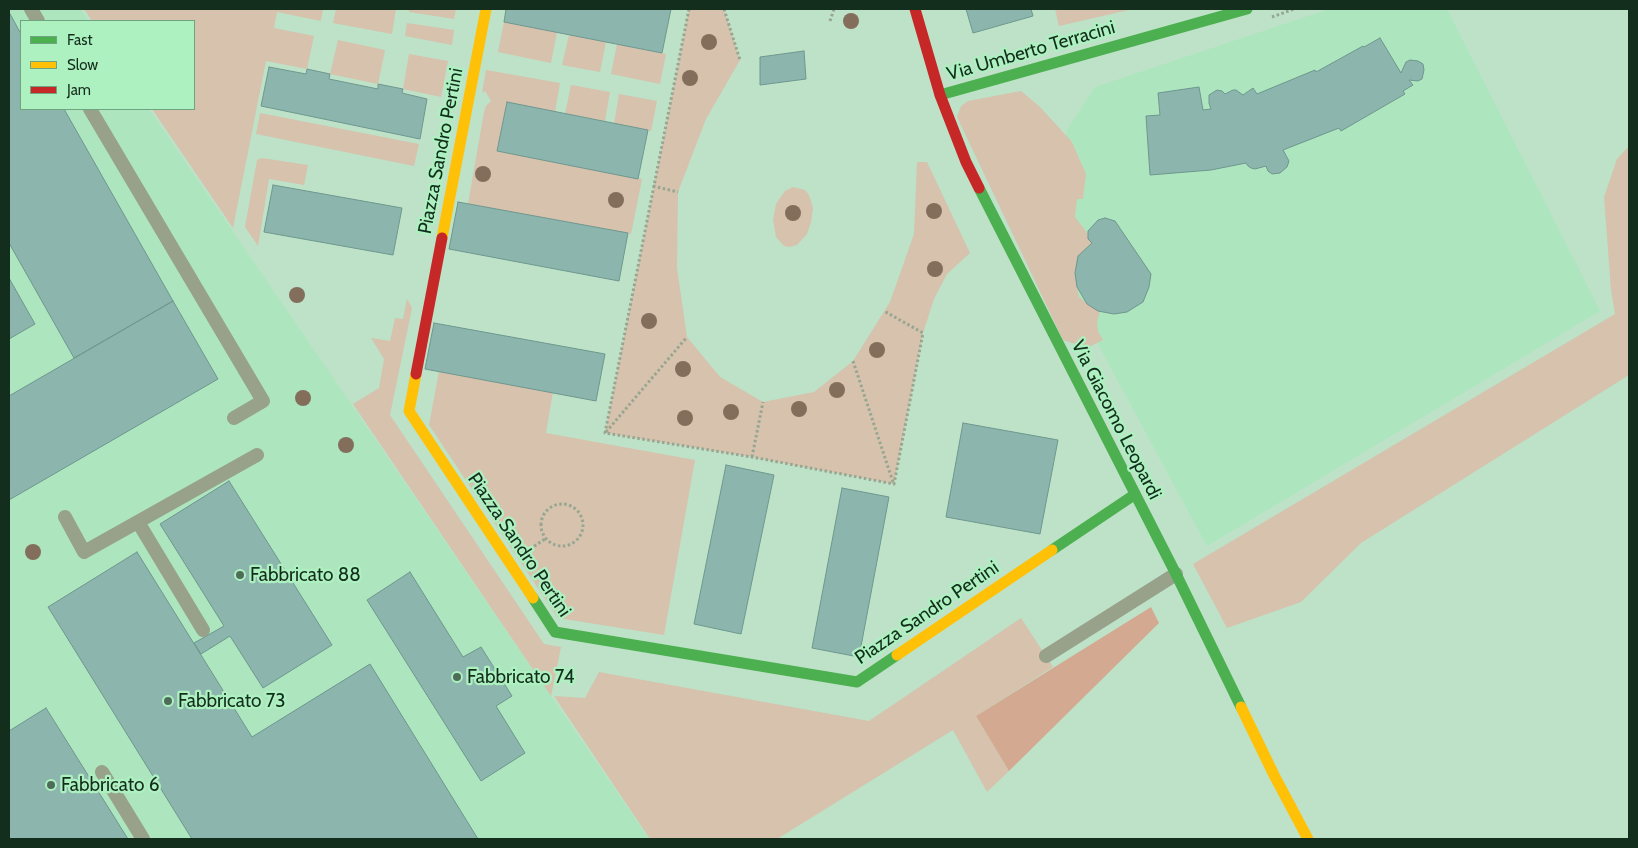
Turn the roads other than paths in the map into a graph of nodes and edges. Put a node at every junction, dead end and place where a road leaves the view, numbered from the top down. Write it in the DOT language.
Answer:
graph roads {
  1 [pos="31,9"];
  2 [pos="486,9"];
  3 [pos="915,9"];
  4 [pos="1247,9"];
  5 [pos="37,20"];
  6 [pos="940,95"];
  7 [pos="91,110"];
  8 [pos="234,418"];
  9 [pos="257,455"];
  10 [pos="1134,495"];
  11 [pos="65,516"];
  12 [pos="138,522"];
  13 [pos="1176,574"];
  14 [pos="204,630"];
  15 [pos="1046,656"];
  16 [pos="102,772"];
  17 [pos="144,839"];
  18 [pos="1308,839"];
  1 -- 5 [label="lane"];
  2 -- 10 [label="street, Piazza Sandro Pertini"];
  3 -- 6 [label="street, Via Giacomo Leopardi"];
  4 -- 6 [label="street, Via Umberto Terracini"];
  6 -- 10 [label="street, Via Giacomo Leopardi"];
  7 -- 8 [label="lane"];
  9 -- 12 [label="lane"];
  10 -- 13 [label="street, Via Giacomo Leopardi"];
  11 -- 12 [label="lane"];
  12 -- 14 [label="lane"];
  13 -- 15 [label="lane"];
  13 -- 18 [label="street, Via Giacomo Leopardi"];
  16 -- 17 [label="lane"];
}
